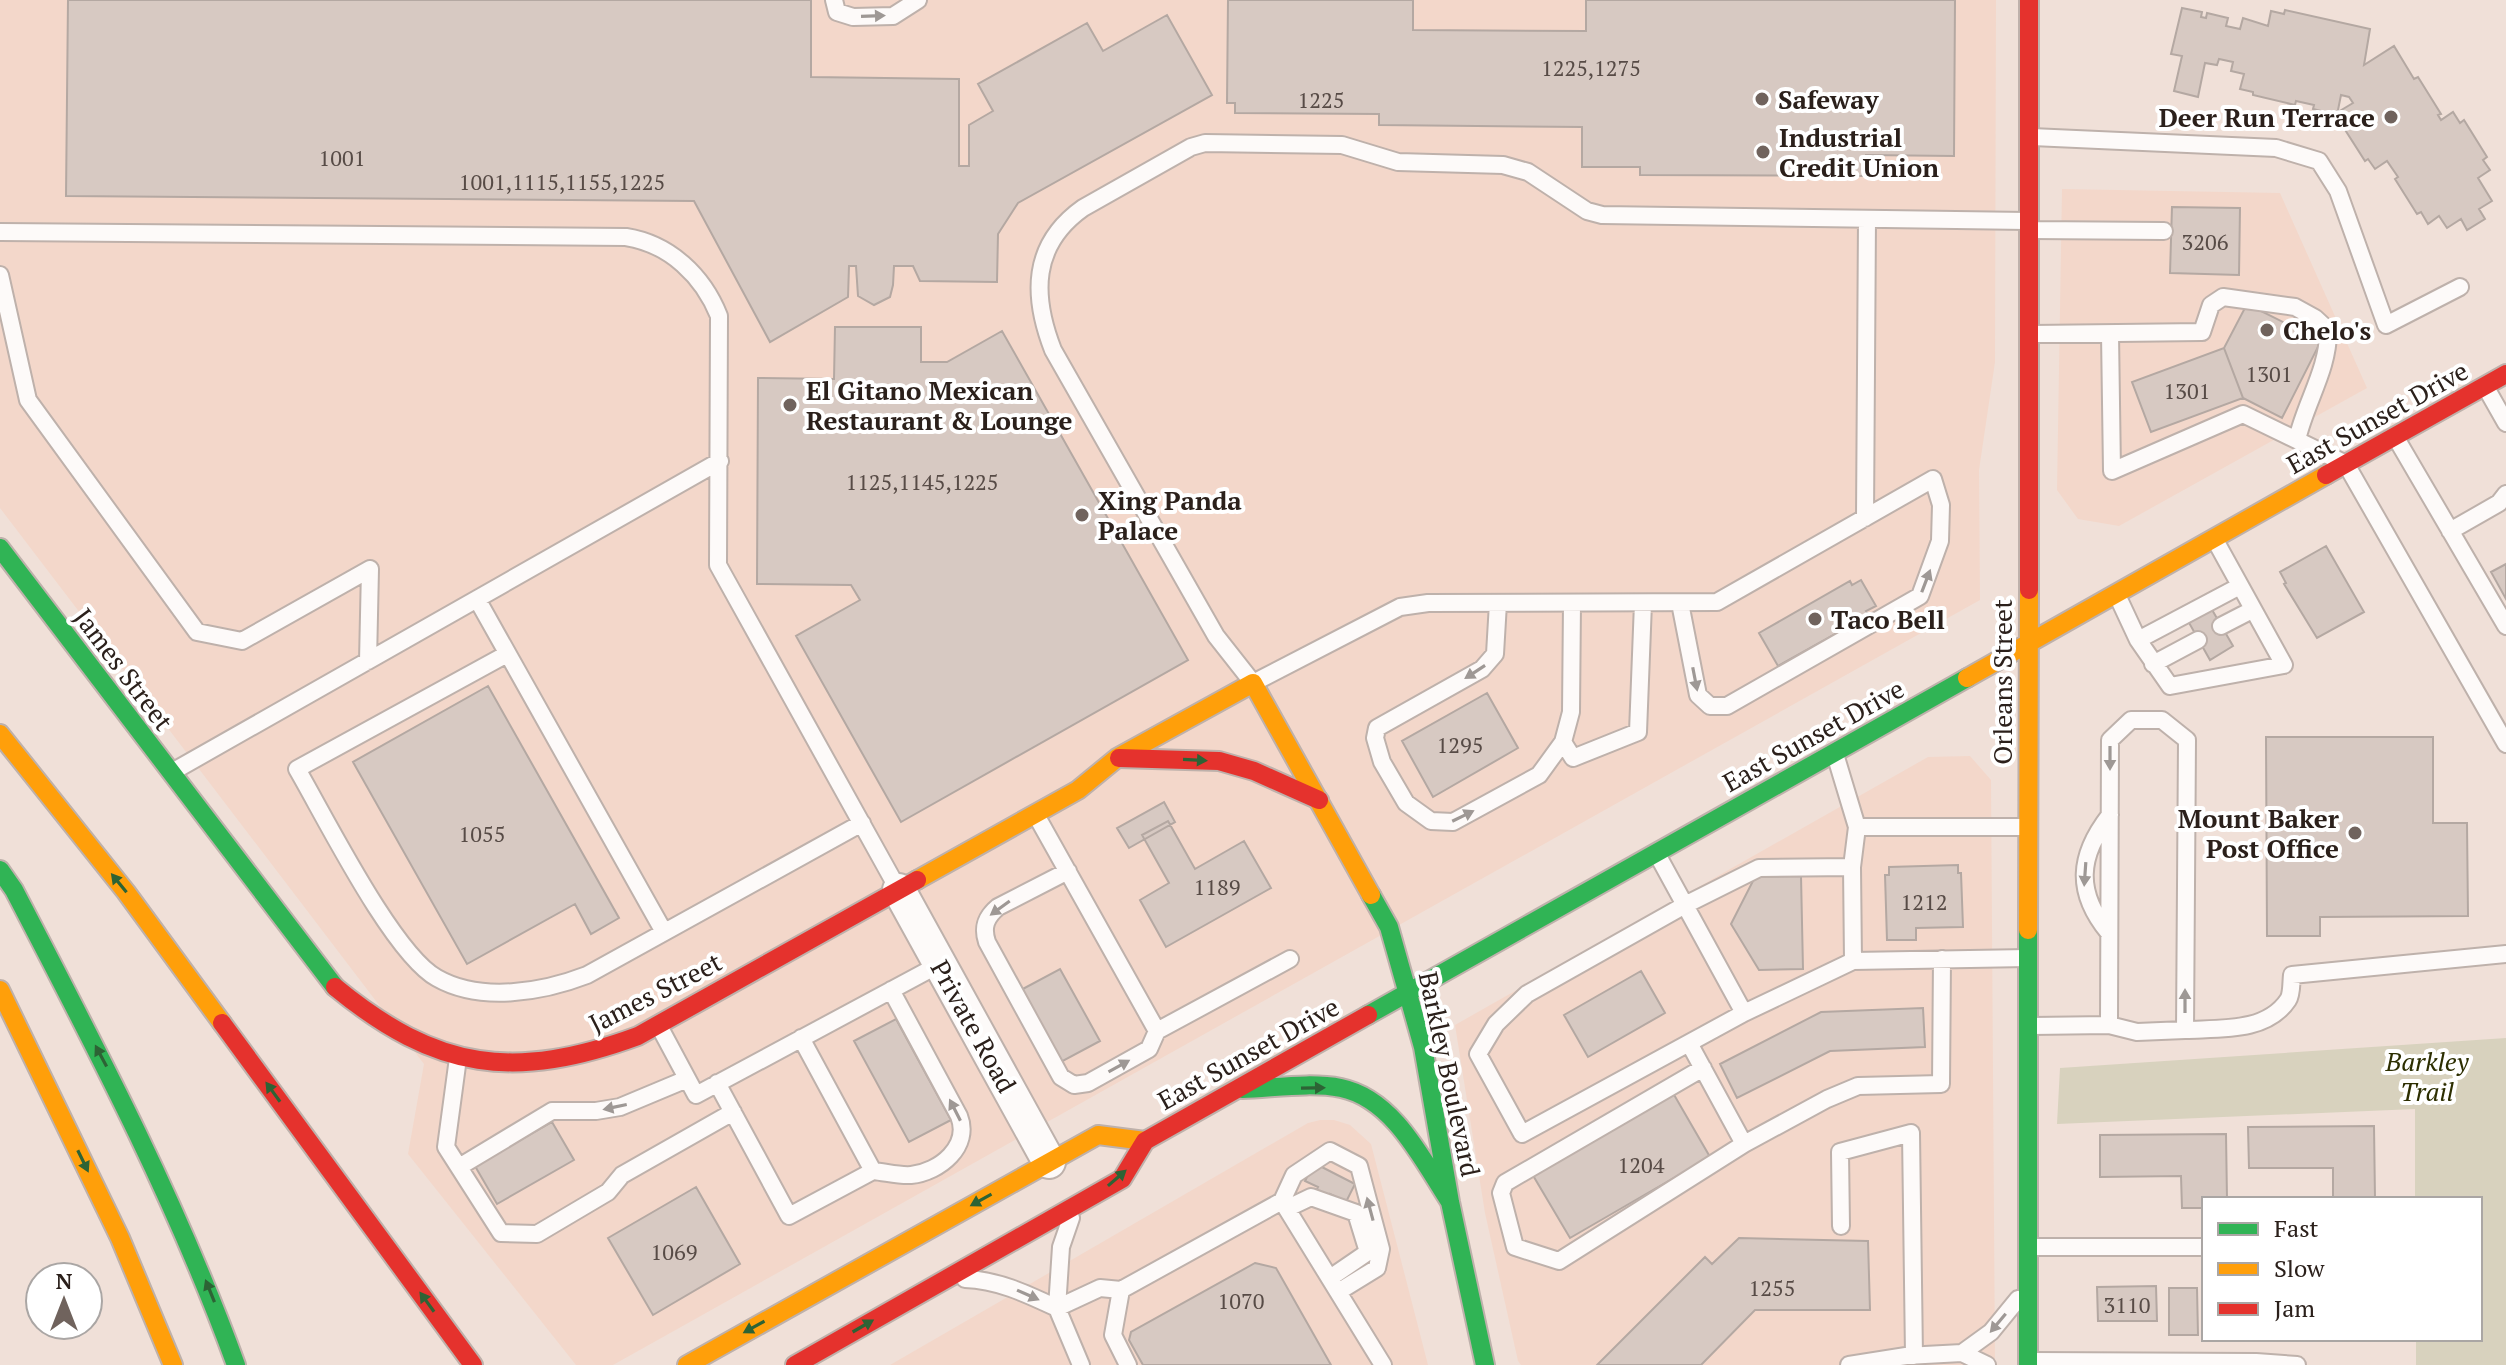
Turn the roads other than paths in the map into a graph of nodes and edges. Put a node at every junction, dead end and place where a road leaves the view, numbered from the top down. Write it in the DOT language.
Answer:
graph roads {
  1 [pos="834,0"];
  2 [pos="918,0"];
  3 [pos="2029,0"];
  4 [pos="2029,137"];
  5 [pos="1867,219"];
  6 [pos="2029,226"];
  7 [pos="2164,231"];
  8 [pos="0,232"];
  9 [pos="0,275"];
  10 [pos="2460,287"];
  11 [pos="2029,334"];
  12 [pos="2110,334"];
  13 [pos="2506,374"];
  14 [pos="2485,386"];
  15 [pos="2506,423"];
  16 [pos="2395,436"];
  17 [pos="2297,440"];
  18 [pos="720,461"];
  19 [pos="2346,464"];
  20 [pos="2506,494"];
  21 [pos="1865,518"];
  22 [pos="2450,531"];
  23 [pos="2214,538"];
  24 [pos="0,548"];
  25 [pos="2240,586"];
  26 [pos="2117,594"];
  27 [pos="477,599"];
  28 [pos="1498,603"];
  29 [pos="1572,603"];
  30 [pos="1643,603"];
  31 [pos="1680,603"];
  32 [pos="2252,610"];
  33 [pos="2221,626"];
  34 [pos="2506,626"];
  35 [pos="2138,640"];
  36 [pos="2198,640"];
  37 [pos="2028,641"];
  38 [pos="507,654"];
  39 [pos="368,661"];
  40 [pos="2153,664"];
  41 [pos="1253,683"];
  42 [pos="0,734"];
  43 [pos="1563,742"];
  44 [pos="2506,744"];
  45 [pos="1834,752"];
  46 [pos="1117,758"];
  47 [pos="171,772"];
  48 [pos="1319,800"];
  49 [pos="1035,813"];
  50 [pos="2110,815"];
  51 [pos="862,823"];
  52 [pos="1857,827"];
  53 [pos="2028,827"];
  54 [pos="1657,852"];
  55 [pos="1852,867"];
  56 [pos="0,870"];
  57 [pos="1068,871"];
  58 [pos="899,890"];
  59 [pos="1685,905"];
  60 [pos="664,932"];
  61 [pos="2109,933"];
  62 [pos="2506,954"];
  63 [pos="2028,958"];
  64 [pos="1290,959"];
  65 [pos="1942,959"];
  66 [pos="1853,961"];
  67 [pos="940,964"];
  68 [pos="0,990"];
  69 [pos="891,990"];
  70 [pos="1409,992"];
  71 [pos="1744,1013"];
  72 [pos="659,1025"];
  73 [pos="2109,1025"];
  74 [pos="2028,1026"];
  75 [pos="2185,1030"];
  76 [pos="1157,1031"];
  77 [pos="801,1038"];
  78 [pos="1689,1043"];
  79 [pos="458,1058"];
  80 [pos="1703,1068"];
  81 [pos="687,1079"];
  82 [pos="717,1083"];
  83 [pos="1235,1090"];
  84 [pos="733,1112"];
  85 [pos="1145,1141"];
  86 [pos="1744,1144"];
  87 [pos="1049,1162"];
  88 [pos="459,1167"];
  89 [pos="873,1171"];
  90 [pos="1450,1202"];
  91 [pos="1078,1204"];
  92 [pos="1285,1204"];
  93 [pos="1841,1226"];
  94 [pos="2028,1247"];
  95 [pos="2202,1247"];
  96 [pos="944,1280"];
  97 [pos="1334,1285"];
  98 [pos="2028,1287"];
  99 [pos="1121,1290"];
  100 [pos="1057,1308"];
  101 [pos="1962,1353"];
  102 [pos="1914,1356"];
  103 [pos="2028,1363"];
  104 [pos="1857,1364"];
  105 [pos="173,1365"];
  106 [pos="236,1365"];
  107 [pos="473,1365"];
  108 [pos="687,1365"];
  109 [pos="795,1365"];
  110 [pos="1081,1365"];
  111 [pos="1128,1365"];
  112 [pos="1383,1365"];
  113 [pos="1485,1365"];
  114 [pos="1987,1365"];
  115 [pos="2297,1365"];
  1 -- 2 [label="lane, one-way"];
  3 -- 4 [label="main road, Orleans Street"];
  4 -- 6 [label="main road, Orleans Street"];
  4 -- 10 [label="lane"];
  5 -- 6 [label="lane"];
  5 -- 21 [label="lane"];
  5 -- 41 [label="lane"];
  6 -- 7 [label="lane"];
  6 -- 11 [label="main road, Orleans Street"];
  8 -- 18 [label="lane"];
  9 -- 39 [label="lane"];
  11 -- 12 [label="lane"];
  11 -- 37 [label="main road, Orleans Street"];
  12 -- 17 [label="lane"];
  12 -- 17 [label="lane"];
  13 -- 14 [label="main road, East Sunset Drive"];
  14 -- 15 [label="lane"];
  14 -- 16 [label="main road, East Sunset Drive"];
  16 -- 19 [label="main road, East Sunset Drive"];
  16 -- 22 [label="lane"];
  17 -- 19 [label="lane"];
  18 -- 27 [label="lane"];
  18 -- 51 [label="lane"];
  19 -- 23 [label="main road, East Sunset Drive"];
  19 -- 44 [label="lane"];
  20 -- 22 [label="lane"];
  21 -- 31 [label="lane"];
  31 -- 21 [label="lane, one-way"];
  22 -- 34 [label="lane"];
  23 -- 25 [label="lane"];
  23 -- 26 [label="main road, East Sunset Drive"];
  24 -- 47 [label="main road, James Street"];
  25 -- 32 [label="lane"];
  25 -- 35 [label="lane"];
  26 -- 35 [label="lane"];
  26 -- 37 [label="main road, East Sunset Drive"];
  27 -- 38 [label="lane"];
  27 -- 39 [label="lane"];
  28 -- 29 [label="lane"];
  28 -- 41 [label="lane"];
  28 -- 43 [label="lane, one-way"];
  29 -- 30 [label="lane"];
  29 -- 43 [label="lane"];
  30 -- 31 [label="lane"];
  30 -- 43 [label="lane"];
  32 -- 33 [label="lane"];
  32 -- 40 [label="lane"];
  35 -- 40 [label="lane"];
  36 -- 40 [label="lane"];
  37 -- 45 [label="main road, East Sunset Drive"];
  37 -- 53 [label="main road, Orleans Street"];
  38 -- 60 [label="lane"];
  38 -- 60 [label="lane"];
  39 -- 47 [label="lane"];
  41 -- 46 [label="main road, James Street"];
  41 -- 48 [label="main road, Barkley Boulevard"];
  107 -- 42 [label="main road, one-way"];
  45 -- 52 [label="lane"];
  45 -- 54 [label="main road, East Sunset Drive"];
  46 -- 48 [label="main road, one-way"];
  46 -- 49 [label="main road, James Street"];
  47 -- 79 [label="main road, James Street"];
  48 -- 70 [label="main road, Barkley Boulevard"];
  49 -- 57 [label="lane"];
  49 -- 58 [label="main road, James Street"];
  50 -- 61 [label="lane"];
  50 -- 61 [label="lane, one-way"];
  75 -- 50 [label="lane, one-way"];
  51 -- 58 [label="lane"];
  51 -- 60 [label="lane"];
  52 -- 53 [label="lane"];
  52 -- 55 [label="lane"];
  53 -- 63 [label="main road, Orleans Street"];
  54 -- 59 [label="lane"];
  54 -- 70 [label="main road, East Sunset Drive"];
  55 -- 59 [label="lane"];
  55 -- 66 [label="lane"];
  106 -- 56 [label="main road, one-way"];
  57 -- 76 [label="lane"];
  57 -- 76 [label="lane, one-way"];
  58 -- 67 [label="street, Private Road"];
  58 -- 72 [label="main road, James Street"];
  59 -- 71 [label="lane"];
  59 -- 78 [label="lane"];
  61 -- 73 [label="lane"];
  62 -- 75 [label="lane"];
  63 -- 65 [label="lane"];
  63 -- 74 [label="main road, Orleans Street"];
  64 -- 76 [label="lane"];
  65 -- 66 [label="lane"];
  65 -- 86 [label="lane"];
  66 -- 71 [label="lane"];
  67 -- 69 [label="lane"];
  67 -- 87 [label="street, Private Road"];
  68 -- 105 [label="main road, one-way"];
  69 -- 77 [label="lane"];
  89 -- 69 [label="lane, one-way"];
  70 -- 83 [label="main road, East Sunset Drive"];
  70 -- 90 [label="main road, Barkley Boulevard"];
  71 -- 78 [label="lane"];
  72 -- 79 [label="main road, James Street"];
  72 -- 81 [label="lane"];
  73 -- 74 [label="lane"];
  73 -- 75 [label="lane"];
  74 -- 94 [label="main road, Orleans Street"];
  77 -- 82 [label="lane"];
  77 -- 89 [label="lane"];
  78 -- 80 [label="lane"];
  79 -- 88 [label="lane"];
  80 -- 86 [label="lane"];
  80 -- 86 [label="lane"];
  81 -- 82 [label="lane"];
  81 -- 88 [label="lane, one-way"];
  82 -- 84 [label="lane"];
  83 -- 85 [label="main road, East Sunset Drive"];
  83 -- 90 [label="main road, one-way"];
  84 -- 88 [label="lane"];
  84 -- 89 [label="lane"];
  85 -- 87 [label="main road, East Sunset Drive"];
  91 -- 85 [label="main road, East Sunset Drive, one-way"];
  87 -- 108 [label="main road, East Sunset Drive, one-way"];
  90 -- 113 [label="main road, Barkley Boulevard"];
  91 -- 96 [label="main road, East Sunset Drive"];
  91 -- 100 [label="lane"];
  92 -- 97 [label="lane"];
  92 -- 97 [label="lane"];
  97 -- 92 [label="lane, one-way"];
  92 -- 99 [label="lane"];
  93 -- 102 [label="lane"];
  94 -- 95 [label="lane"];
  94 -- 98 [label="main road, Orleans Street"];
  96 -- 100 [label="lane, one-way"];
  109 -- 96 [label="main road, East Sunset Drive, one-way"];
  97 -- 112 [label="lane"];
  98 -- 101 [label="lane, one-way"];
  98 -- 103 [label="main road, Orleans Street"];
  99 -- 100 [label="lane"];
  99 -- 111 [label="lane"];
  100 -- 110 [label="lane"];
  101 -- 102 [label="lane"];
  101 -- 114 [label="lane"];
  102 -- 104 [label="lane"];
  103 -- 115 [label="lane"];
}
